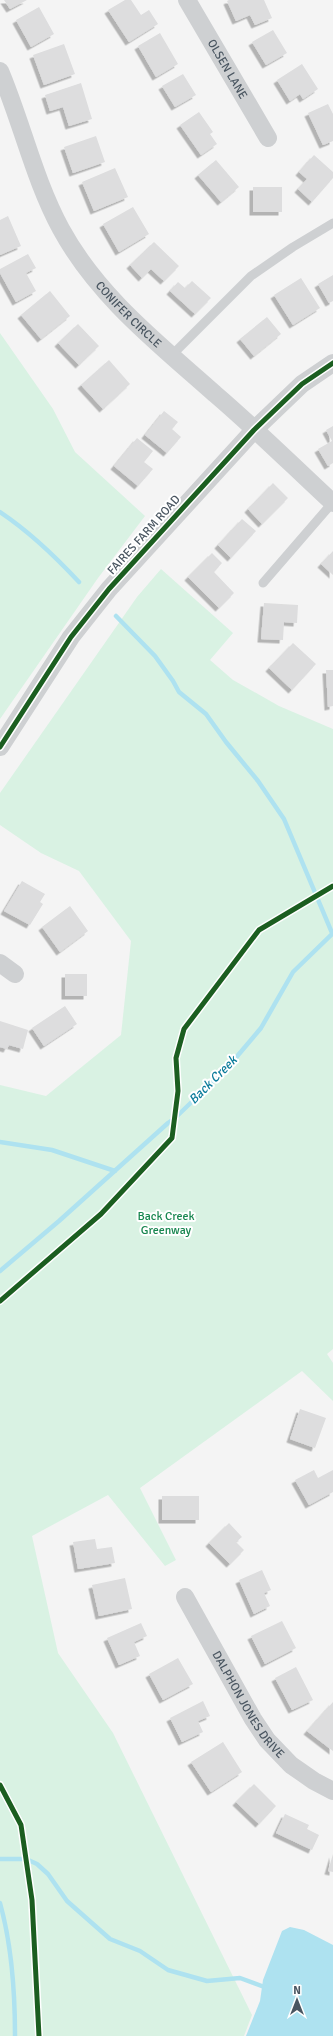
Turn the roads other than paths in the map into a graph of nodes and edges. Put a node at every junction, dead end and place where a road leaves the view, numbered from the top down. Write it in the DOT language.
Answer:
graph roads {
  1 [pos="187,0"];
  2 [pos="0,71"];
  3 [pos="268,138"];
  4 [pos="333,223"];
  5 [pos="171,356"];
  6 [pos="333,363"];
  7 [pos="254,430"];
  8 [pos="333,502"];
  9 [pos="263,583"];
  10 [pos="0,747"];
  11 [pos="0,963"];
  12 [pos="15,974"];
  13 [pos="185,1598"];
  14 [pos="333,1791"];
  1 -- 3 [label="street, OLSEN LANE"];
  2 -- 5 [label="street, CONIFER CIRCLE"];
  4 -- 5 [label="lane"];
  5 -- 7 [label="street, CONIFER CIRCLE"];
  6 -- 7 [label="street, FAIRES FARM ROAD"];
  7 -- 8 [label="street, CONIFER CIRCLE"];
  7 -- 10 [label="street, FAIRES FARM ROAD"];
  8 -- 9 [label="lane"];
  11 -- 12 [label="street"];
  13 -- 14 [label="street, DALPHON JONES DRIVE"];
}
